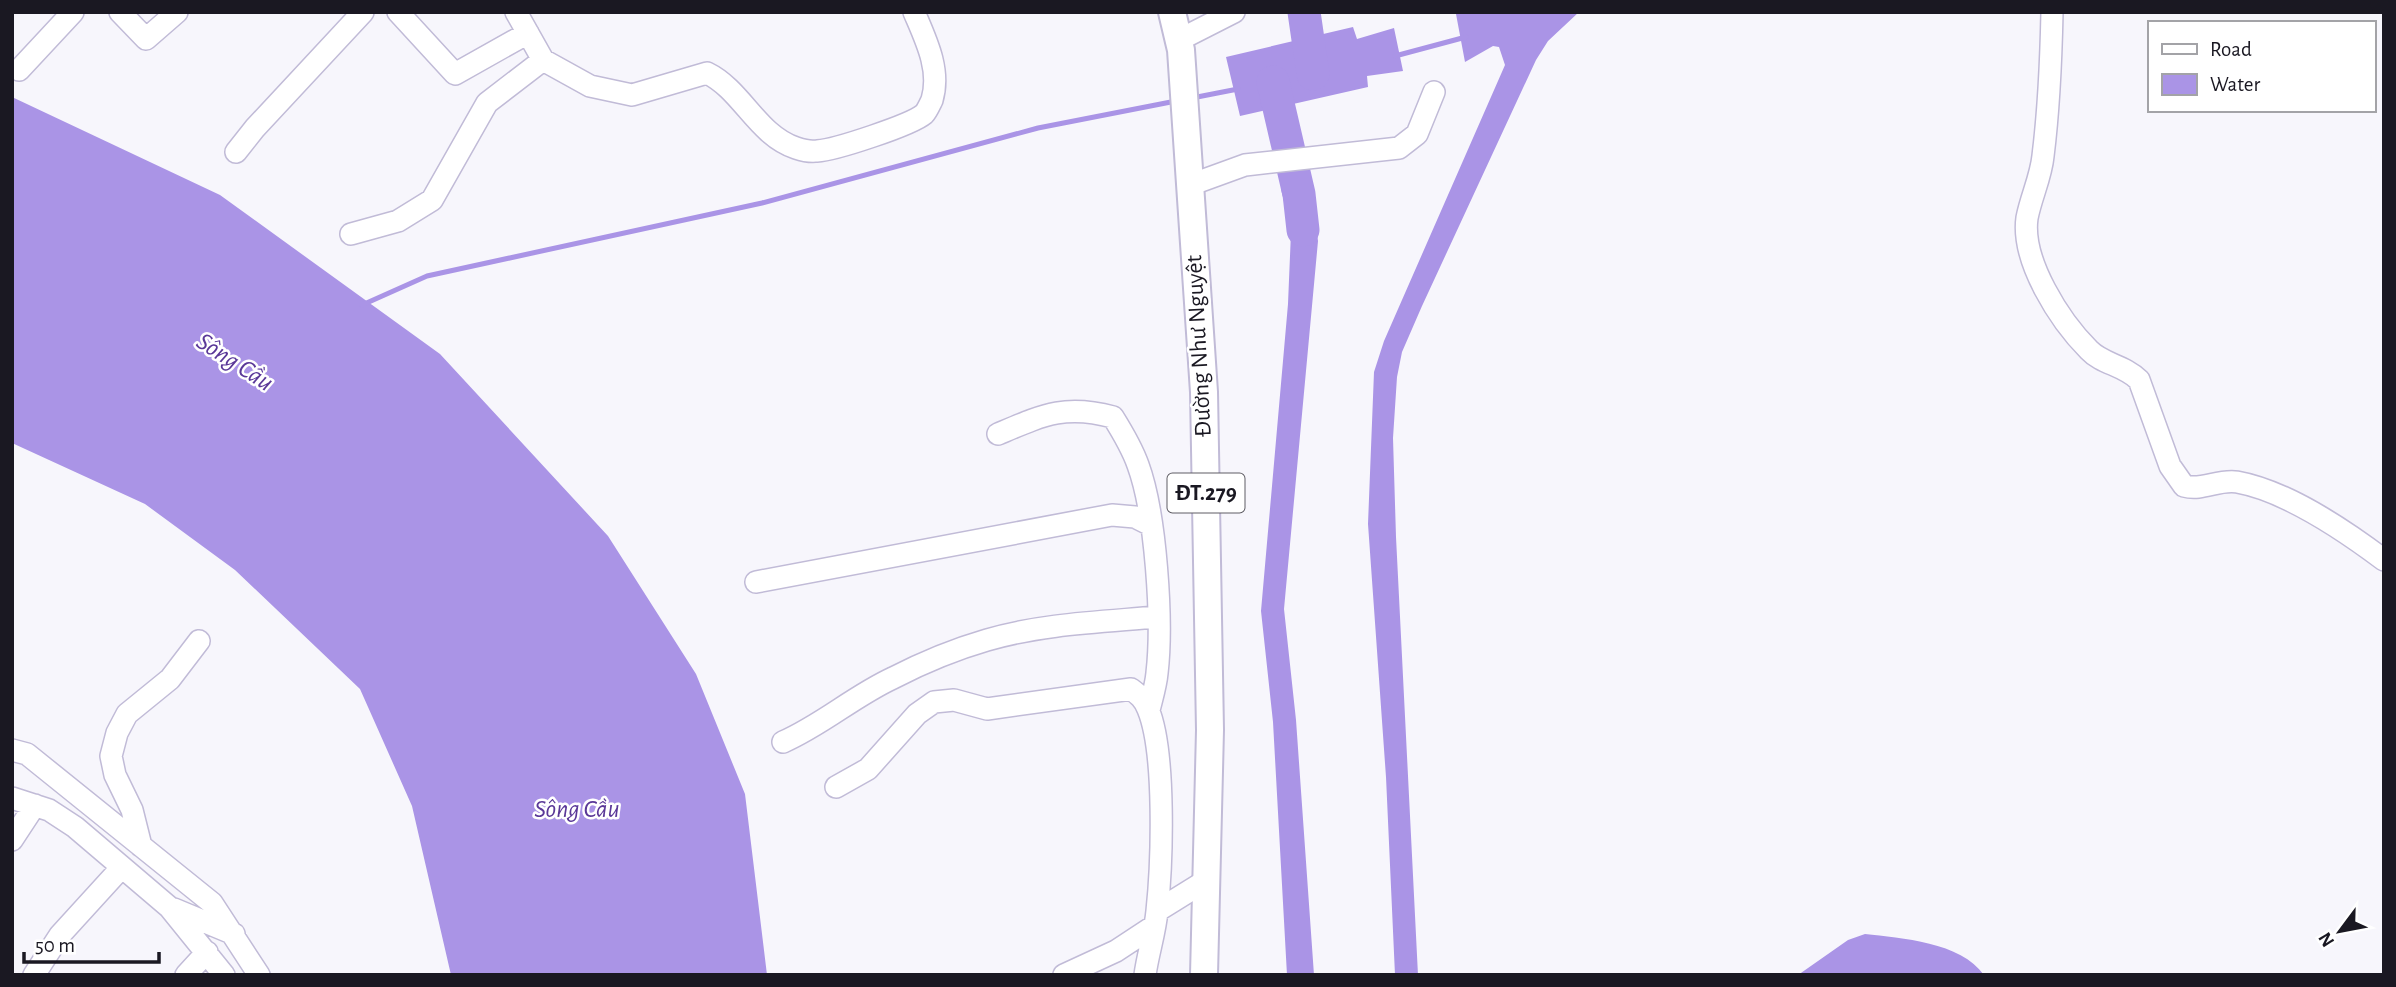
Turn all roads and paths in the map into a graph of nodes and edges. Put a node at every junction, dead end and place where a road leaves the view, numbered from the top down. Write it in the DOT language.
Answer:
graph roads {
  1 [pos="72,12"];
  2 [pos="120,12"];
  3 [pos="177,12"];
  4 [pos="363,12"];
  5 [pos="398,12"];
  6 [pos="516,12"];
  7 [pos="914,12"];
  8 [pos="1172,12"];
  9 [pos="1234,12"];
  10 [pos="2052,12"];
  11 [pos="528,33"];
  12 [pos="1179,40"];
  13 [pos="543,60"];
  14 [pos="19,70"];
  15 [pos="1434,92"];
  16 [pos="236,152"];
  17 [pos="1190,185"];
  18 [pos="351,234"];
  19 [pos="998,434"];
  20 [pos="1151,525"];
  21 [pos="2384,560"];
  22 [pos="756,582"];
  23 [pos="1157,617"];
  24 [pos="199,641"];
  25 [pos="1149,710"];
  26 [pos="783,742"];
  27 [pos="12,750"];
  28 [pos="836,787"];
  29 [pos="12,798"];
  30 [pos="35,805"];
  31 [pos="12,840"];
  32 [pos="141,846"];
  33 [pos="121,867"];
  34 [pos="1207,880"];
  35 [pos="169,907"];
  36 [pos="1155,919"];
  37 [pos="234,934"];
  38 [pos="207,952"];
  39 [pos="34,975"];
  40 [pos="186,975"];
  41 [pos="224,975"];
  42 [pos="259,975"];
  43 [pos="1064,975"];
  44 [pos="1145,975"];
  45 [pos="1204,975"];
  1 -- 14 [label="street"];
  2 -- 3 [label="street"];
  4 -- 16 [label="street"];
  5 -- 11 [label="street"];
  6 -- 11 [label="street"];
  7 -- 13 [label="street"];
  8 -- 12 [label="main road, Đường Như Nguyệt / ĐT.279"];
  9 -- 12 [label="street"];
  10 -- 21 [label="street"];
  11 -- 13 [label="street"];
  12 -- 17 [label="main road, Đường Như Nguyệt / ĐT.279"];
  13 -- 18 [label="street"];
  15 -- 17 [label="street"];
  17 -- 34 [label="main road, Đường Như Nguyệt / ĐT.279"];
  19 -- 20 [label="street"];
  20 -- 22 [label="street"];
  20 -- 23 [label="street"];
  23 -- 25 [label="street"];
  23 -- 26 [label="street"];
  24 -- 32 [label="street"];
  25 -- 28 [label="street"];
  25 -- 36 [label="street"];
  27 -- 32 [label="street"];
  29 -- 30 [label="street"];
  30 -- 31 [label="street"];
  30 -- 33 [label="street"];
  32 -- 37 [label="street"];
  33 -- 35 [label="street"];
  33 -- 39 [label="street"];
  34 -- 36 [label="street"];
  34 -- 45 [label="main road, Đường Như Nguyệt / ĐT.279"];
  35 -- 37 [label="street"];
  35 -- 38 [label="street"];
  36 -- 43 [label="street"];
  36 -- 44 [label="street"];
  37 -- 42 [label="street"];
  38 -- 40 [label="street"];
  38 -- 41 [label="street"];
}
